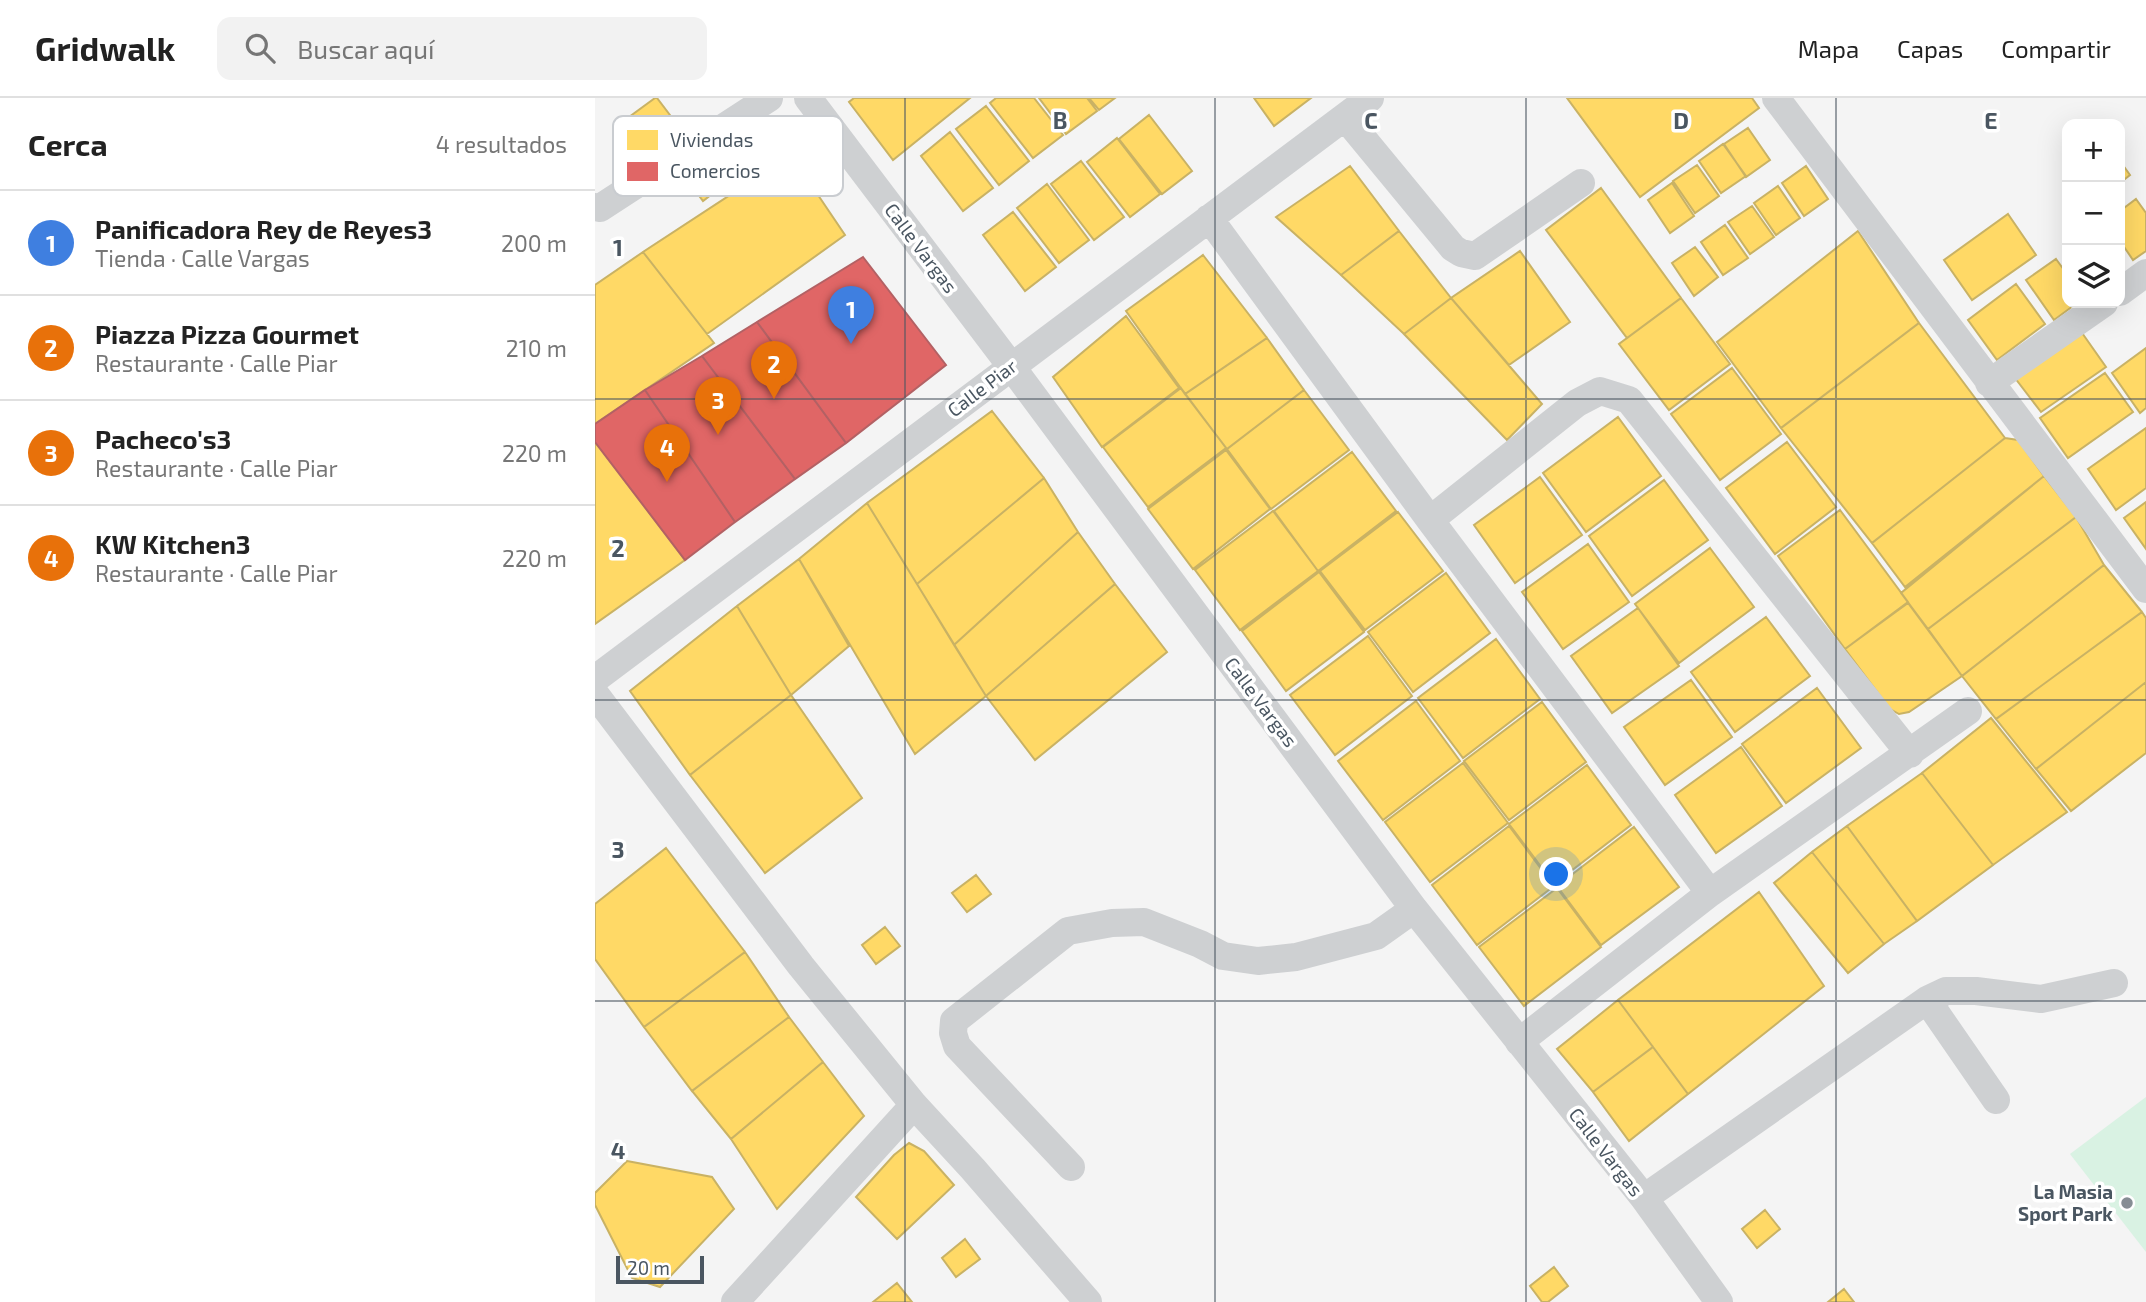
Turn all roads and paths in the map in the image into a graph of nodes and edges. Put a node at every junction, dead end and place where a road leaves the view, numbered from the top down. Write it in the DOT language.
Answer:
graph roads {
  1 [pos="768,98"];
  2 [pos="808,98"];
  3 [pos="1370,98"];
  4 [pos="1776,98"];
  5 [pos="741,116"];
  6 [pos="822,116"];
  7 [pos="1345,117"];
  8 [pos="843,144"];
  9 [pos="1581,183"];
  10 [pos="618,196"];
  11 [pos="595,207"];
  12 [pos="1209,218"];
  13 [pos="2146,273"];
  14 [pos="2125,288"];
  15 [pos="2097,308"];
  16 [pos="1011,366"];
  17 [pos="1989,383"];
  18 [pos="1430,520"];
  19 [pos="2146,589"];
  20 [pos="595,679"];
  21 [pos="595,694"];
  22 [pos="1968,711"];
  23 [pos="1910,754"];
  24 [pos="1710,893"];
  25 [pos="1414,909"];
  26 [pos="2115,983"];
  27 [pos="1927,1000"];
  28 [pos="1519,1042"];
  29 [pos="1996,1100"];
  30 [pos="913,1105"];
  31 [pos="1071,1167"];
  32 [pos="1644,1198"];
  33 [pos="735,1302"];
  34 [pos="1088,1302"];
  35 [pos="1719,1302"];
  1 -- 5 [label="street"];
  2 -- 6 [label="street, Calle Vargas"];
  3 -- 7 [label="street, Calle Piar"];
  4 -- 17 [label="street"];
  7 -- 9 [label="street"];
  7 -- 12 [label="street, Calle Piar"];
  8 -- 16 [label="street, Calle Vargas"];
  10 -- 11 [label="street"];
  12 -- 16 [label="street, Calle Piar"];
  12 -- 18 [label="street"];
  13 -- 14 [label="street"];
  15 -- 17 [label="street"];
  16 -- 20 [label="street, Calle Piar"];
  16 -- 25 [label="street, Calle Vargas"];
  17 -- 19 [label="street"];
  18 -- 23 [label="street"];
  18 -- 24 [label="street"];
  21 -- 30 [label="street"];
  22 -- 23 [label="street"];
  23 -- 24 [label="street"];
  24 -- 28 [label="street"];
  25 -- 28 [label="street, Calle Vargas"];
  25 -- 31 [label="street"];
  26 -- 27 [label="street"];
  27 -- 29 [label="street"];
  27 -- 32 [label="street"];
  28 -- 32 [label="street, Calle Vargas"];
  30 -- 33 [label="street"];
  30 -- 34 [label="street"];
  32 -- 35 [label="street, Calle Vargas"];
}
